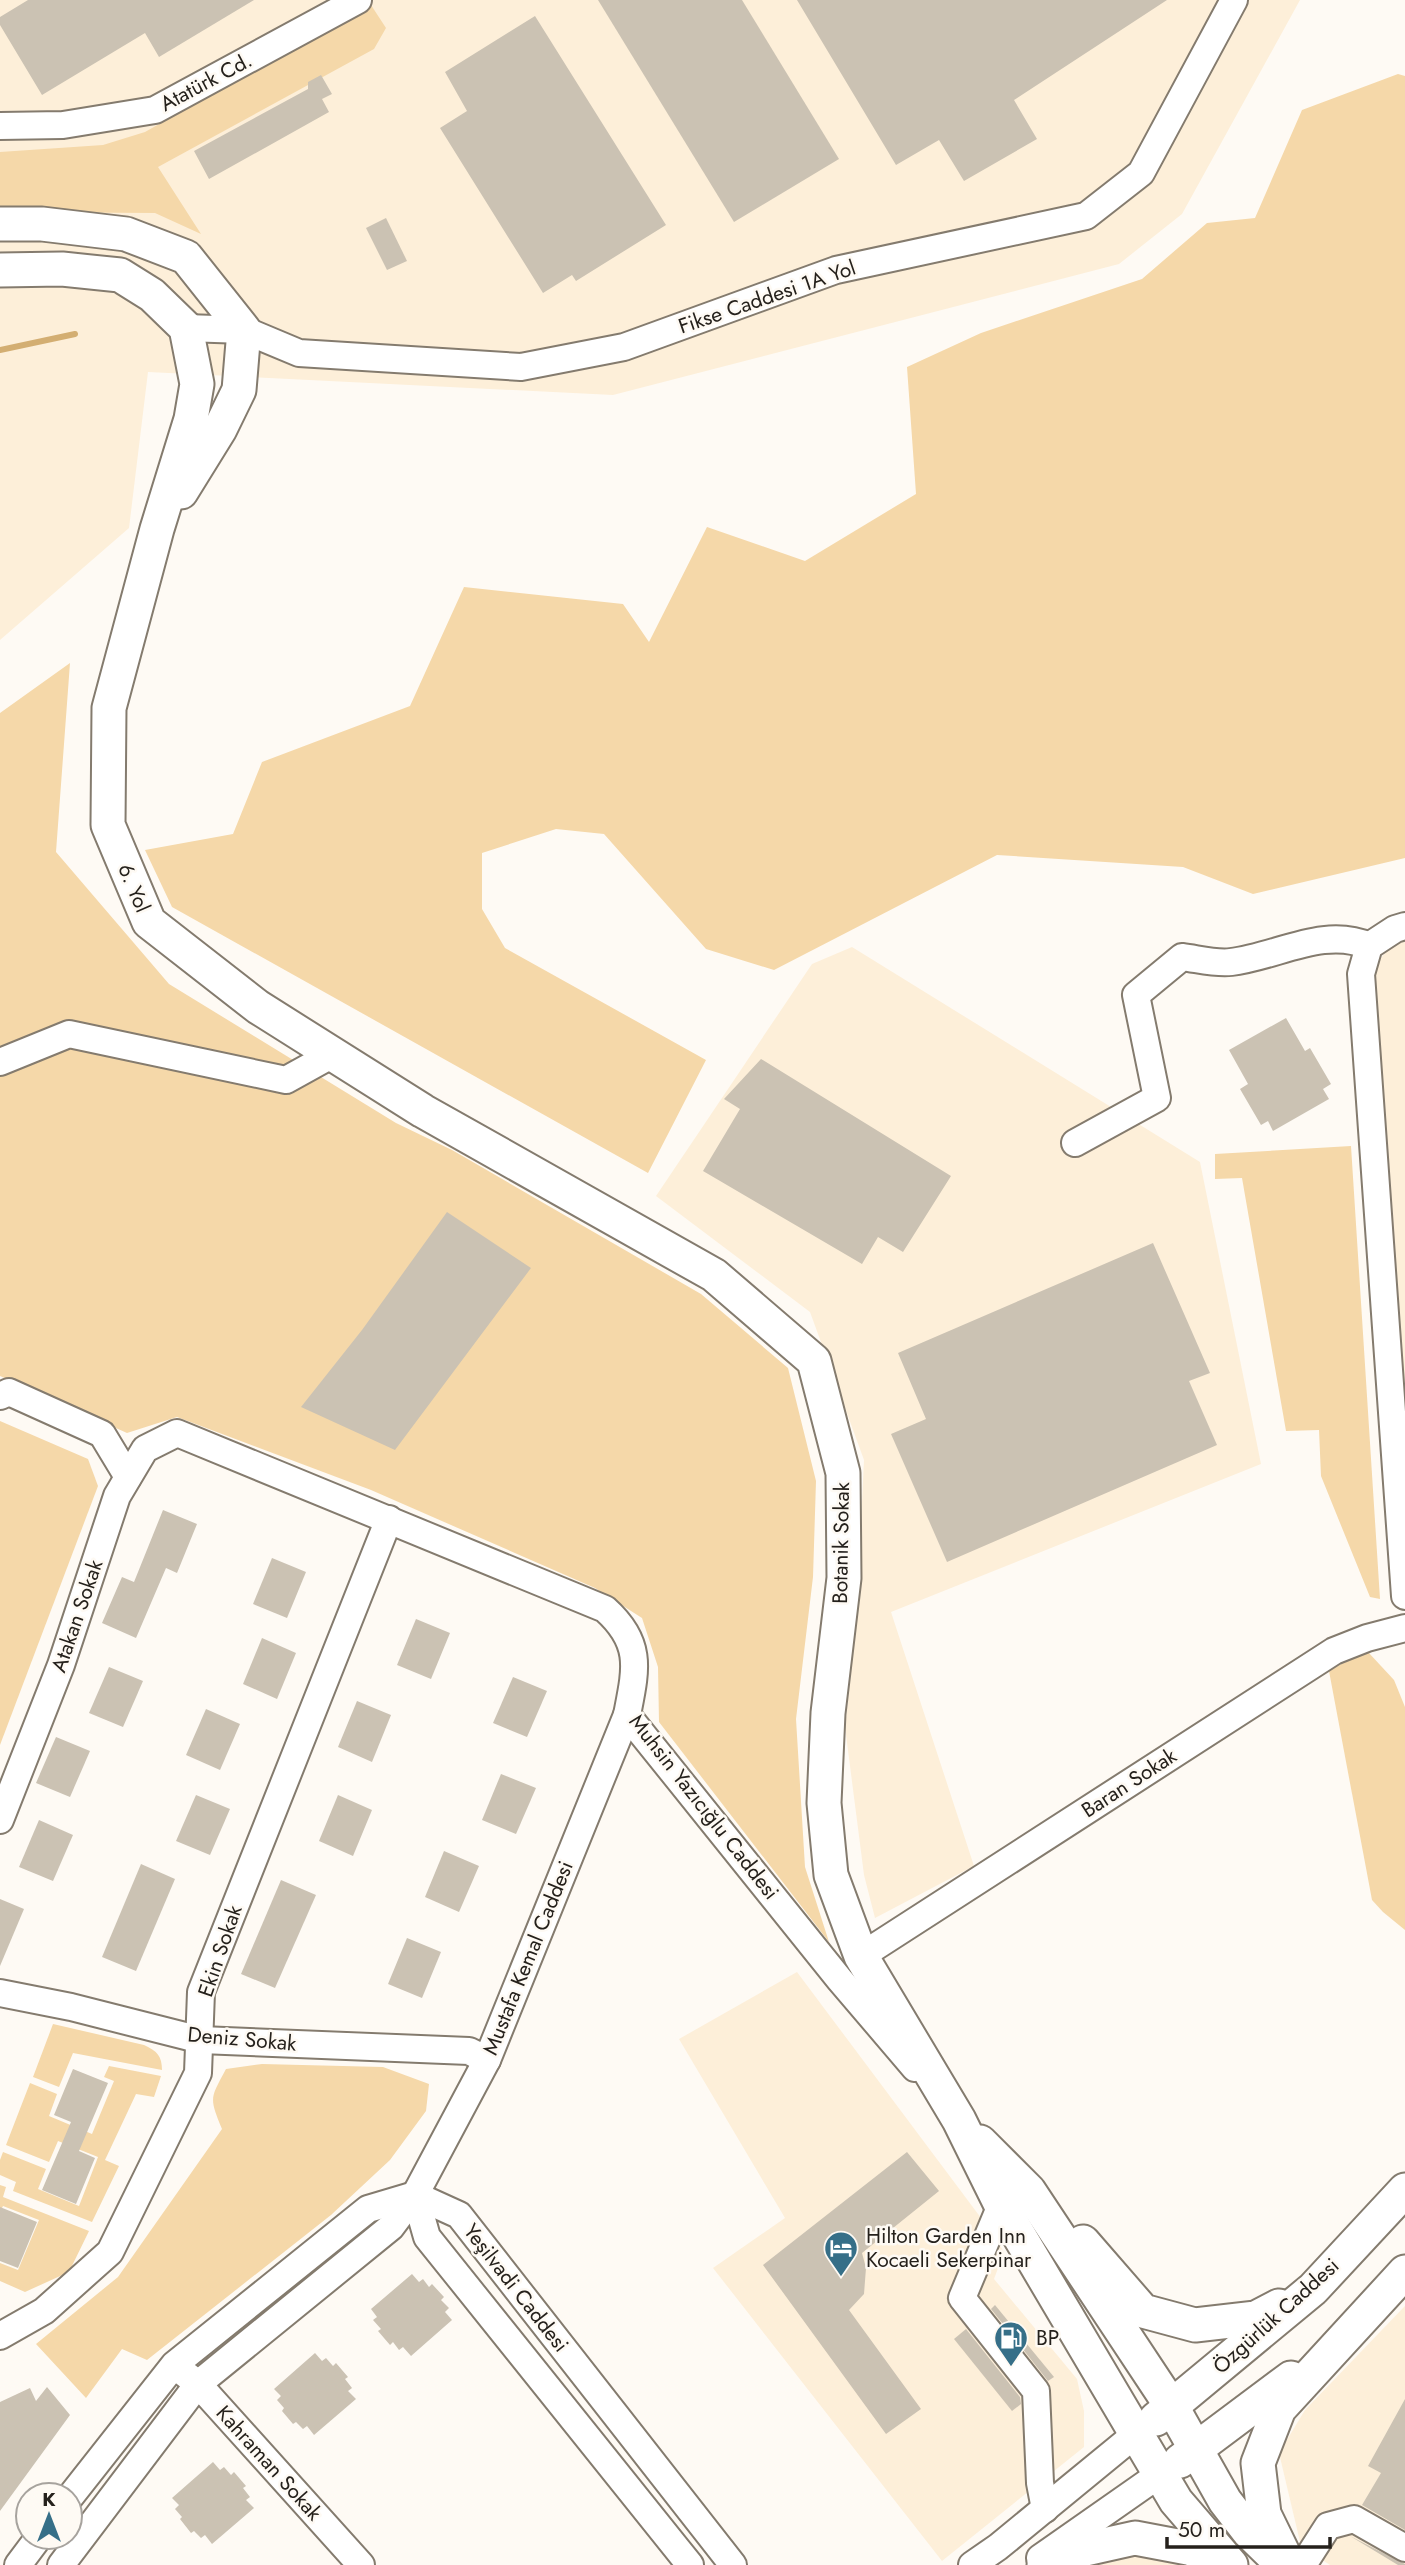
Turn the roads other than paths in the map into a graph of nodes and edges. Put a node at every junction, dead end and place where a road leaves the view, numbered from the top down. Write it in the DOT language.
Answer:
graph roads {
  1 [pos="358,0"];
  2 [pos="1234,0"];
  3 [pos="0,126"];
  4 [pos="0,224"];
  5 [pos="0,270"];
  6 [pos="186,328"];
  7 [pos="244,330"];
  8 [pos="157,530"];
  9 [pos="1405,926"];
  10 [pos="1369,946"];
  11 [pos="333,1054"];
  12 [pos="0,1062"];
  13 [pos="423,1111"];
  14 [pos="1075,1143"];
  15 [pos="0,1396"];
  16 [pos="177,1433"];
  17 [pos="128,1477"];
  18 [pos="389,1519"];
  19 [pos="1405,1596"];
  20 [pos="1405,1628"];
  21 [pos="627,1715"];
  22 [pos="0,1820"];
  23 [pos="860,1956"];
  24 [pos="0,1993"];
  25 [pos="201,2040"];
  26 [pos="487,2060"];
  27 [pos="959,2120"];
  28 [pos="1405,2190"];
  29 [pos="415,2195"];
  30 [pos="1015,2198"];
  31 [pos="1405,2272"];
  32 [pos="1313,2289"];
  33 [pos="0,2336"];
  34 [pos="1340,2340"];
  35 [pos="174,2365"];
  36 [pos="198,2384"];
  37 [pos="1172,2407"];
  38 [pos="1137,2433"];
  39 [pos="1196,2450"];
  40 [pos="1160,2474"];
  41 [pos="83,2481"];
  42 [pos="1045,2508"];
  43 [pos="1405,2548"];
  44 [pos="61,2565"];
  45 [pos="361,2565"];
  46 [pos="690,2565"];
  47 [pos="733,2565"];
  48 [pos="972,2565"];
  49 [pos="1030,2565"];
  50 [pos="1044,2565"];
  51 [pos="1214,2565"];
  52 [pos="1231,2565"];
  53 [pos="1286,2565"];
  54 [pos="1303,2565"];
  1 -- 3 [label="street, Atatürk Cd."];
  2 -- 7 [label="street, Fikse Caddesi 1A Yol"];
  4 -- 7 [label="main road"];
  5 -- 6 [label="main road"];
  6 -- 7 [label="street, Fikse Caddesi 1A Yol"];
  6 -- 8 [label="main road"];
  7 -- 8 [label="main road"];
  8 -- 11 [label="main road, 6. Yol"];
  9 -- 10 [label="street"];
  10 -- 14 [label="street"];
  10 -- 19 [label="street"];
  11 -- 12 [label="street"];
  11 -- 13 [label="main road, 6. Yol"];
  13 -- 23 [label="main road, Botanik Sokak"];
  15 -- 17 [label="street"];
  16 -- 17 [label="street, Atakan Sokak"];
  16 -- 18 [label="street, Muhsin Yazıcığlu Caddesi"];
  17 -- 22 [label="street, Atakan Sokak"];
  18 -- 21 [label="street, Muhsin Yazıcığlu Caddesi"];
  18 -- 25 [label="street, Ekin Sokak"];
  20 -- 23 [label="street, Baran Sokak"];
  21 -- 26 [label="street, Mustafa Kemal Caddesi"];
  21 -- 27 [label="street, Muhsin Yazıcığlu Caddesi"];
  23 -- 27 [label="main road, Botanik Sokak"];
  24 -- 25 [label="street, Deniz Sokak"];
  25 -- 26 [label="street, Deniz Sokak"];
  25 -- 33 [label="street, Ekin Sokak"];
  26 -- 29 [label="street, Mustafa Kemal Caddesi"];
  27 -- 30 [label="main road, Muhsin Yazıcığlu Caddesi"];
  28 -- 32 [label="main road, Özgürlük Caddesi"];
  29 -- 35 [label="street"];
  29 -- 36 [label="street, Mustafa Kemal Caddesi"];
  29 -- 46 [label="street, Yeşilvadi Caddesi"];
  29 -- 47 [label="street, Yeşilvadi Caddesi"];
  30 -- 32 [label="main road"];
  30 -- 37 [label="main road, Muhsin Yazıcığlu Caddesi"];
  30 -- 38 [label="main road, Muhsin Yazıcığlu Caddesi"];
  30 -- 42 [label="street"];
  31 -- 34 [label="main road"];
  32 -- 37 [label="main road, Özgürlük Caddesi"];
  34 -- 39 [label="main road"];
  34 -- 53 [label="main road"];
  35 -- 36 [label="street, Kahraman Sokak"];
  35 -- 41 [label="street"];
  36 -- 44 [label="street, Mustafa Kemal Caddesi"];
  36 -- 45 [label="street, Kahraman Sokak"];
  37 -- 38 [label="main road, Özgürlük Caddesi"];
  37 -- 39 [label="main road, Muhsin Yazıcığlu Caddesi"];
  38 -- 40 [label="main road, Muhsin Yazıcığlu Caddesi"];
  38 -- 42 [label="street"];
  39 -- 40 [label="main road"];
  39 -- 53 [label="main road"];
  40 -- 49 [label="street"];
  40 -- 52 [label="main road, Muhsin Yazıcığlu Caddesi"];
  42 -- 48 [label="street"];
  43 -- 54 [label="street"];
  50 -- 51 [label="main road"];
}
